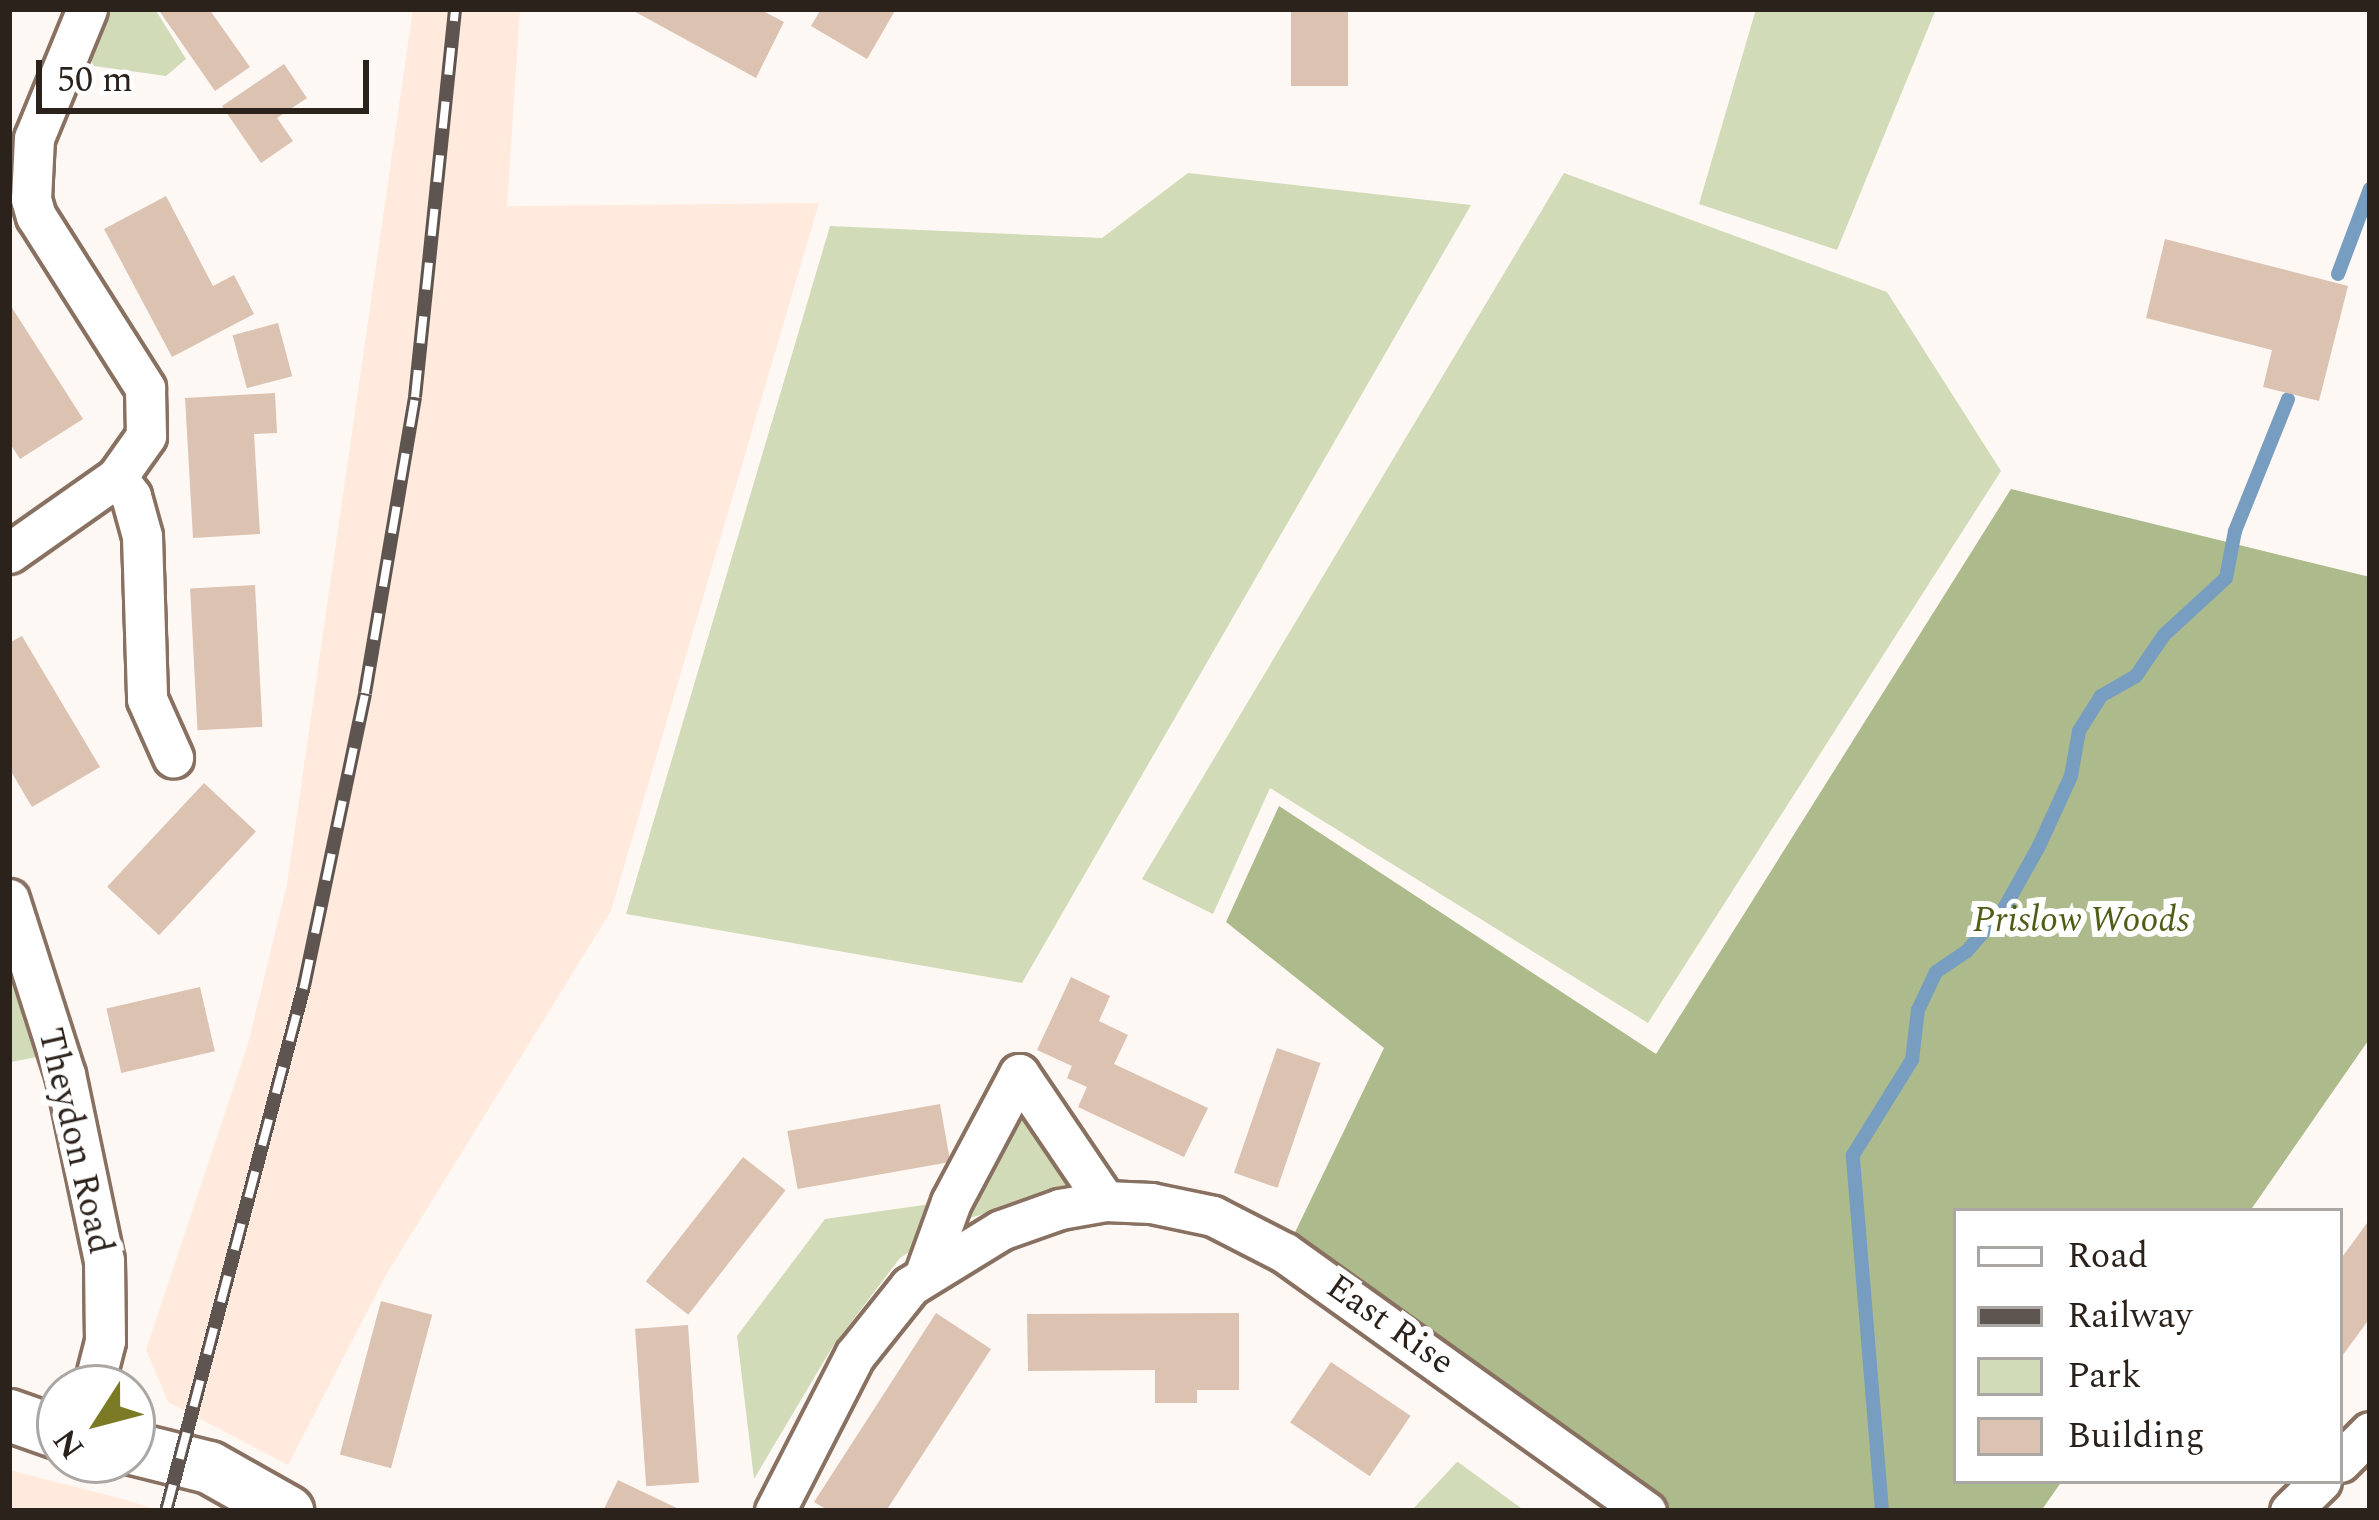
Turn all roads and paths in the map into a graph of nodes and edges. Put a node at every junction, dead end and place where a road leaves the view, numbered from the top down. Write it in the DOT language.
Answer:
graph roads {
  1 [pos="87,9"];
  2 [pos="118,477"];
  3 [pos="9,553"];
  4 [pos="173,757"];
  5 [pos="9,898"];
  6 [pos="1106,1201"];
  7 [pos="926,1271"];
  8 [pos="99,1364"];
  9 [pos="2370,1432"];
  10 [pos="156,1454"];
  11 [pos="2343,1459"];
  12 [pos="2317,1484"];
  13 [pos="287,1511"];
  14 [pos="775,1511"];
  15 [pos="1646,1511"];
  16 [pos="2290,1511"];
  1 -- 2 [label="street"];
  2 -- 3 [label="street"];
  2 -- 4 [label="street"];
  5 -- 8 [label="street, Theydon Road"];
  6 -- 7 [label="street, East Rise"];
  6 -- 7 [label="street, East Rise"];
  6 -- 15 [label="street, East Rise"];
  7 -- 14 [label="street, East Rise"];
  9 -- 11 [label="street"];
  10 -- 13 [label="street"];
  12 -- 16 [label="street"];
}
